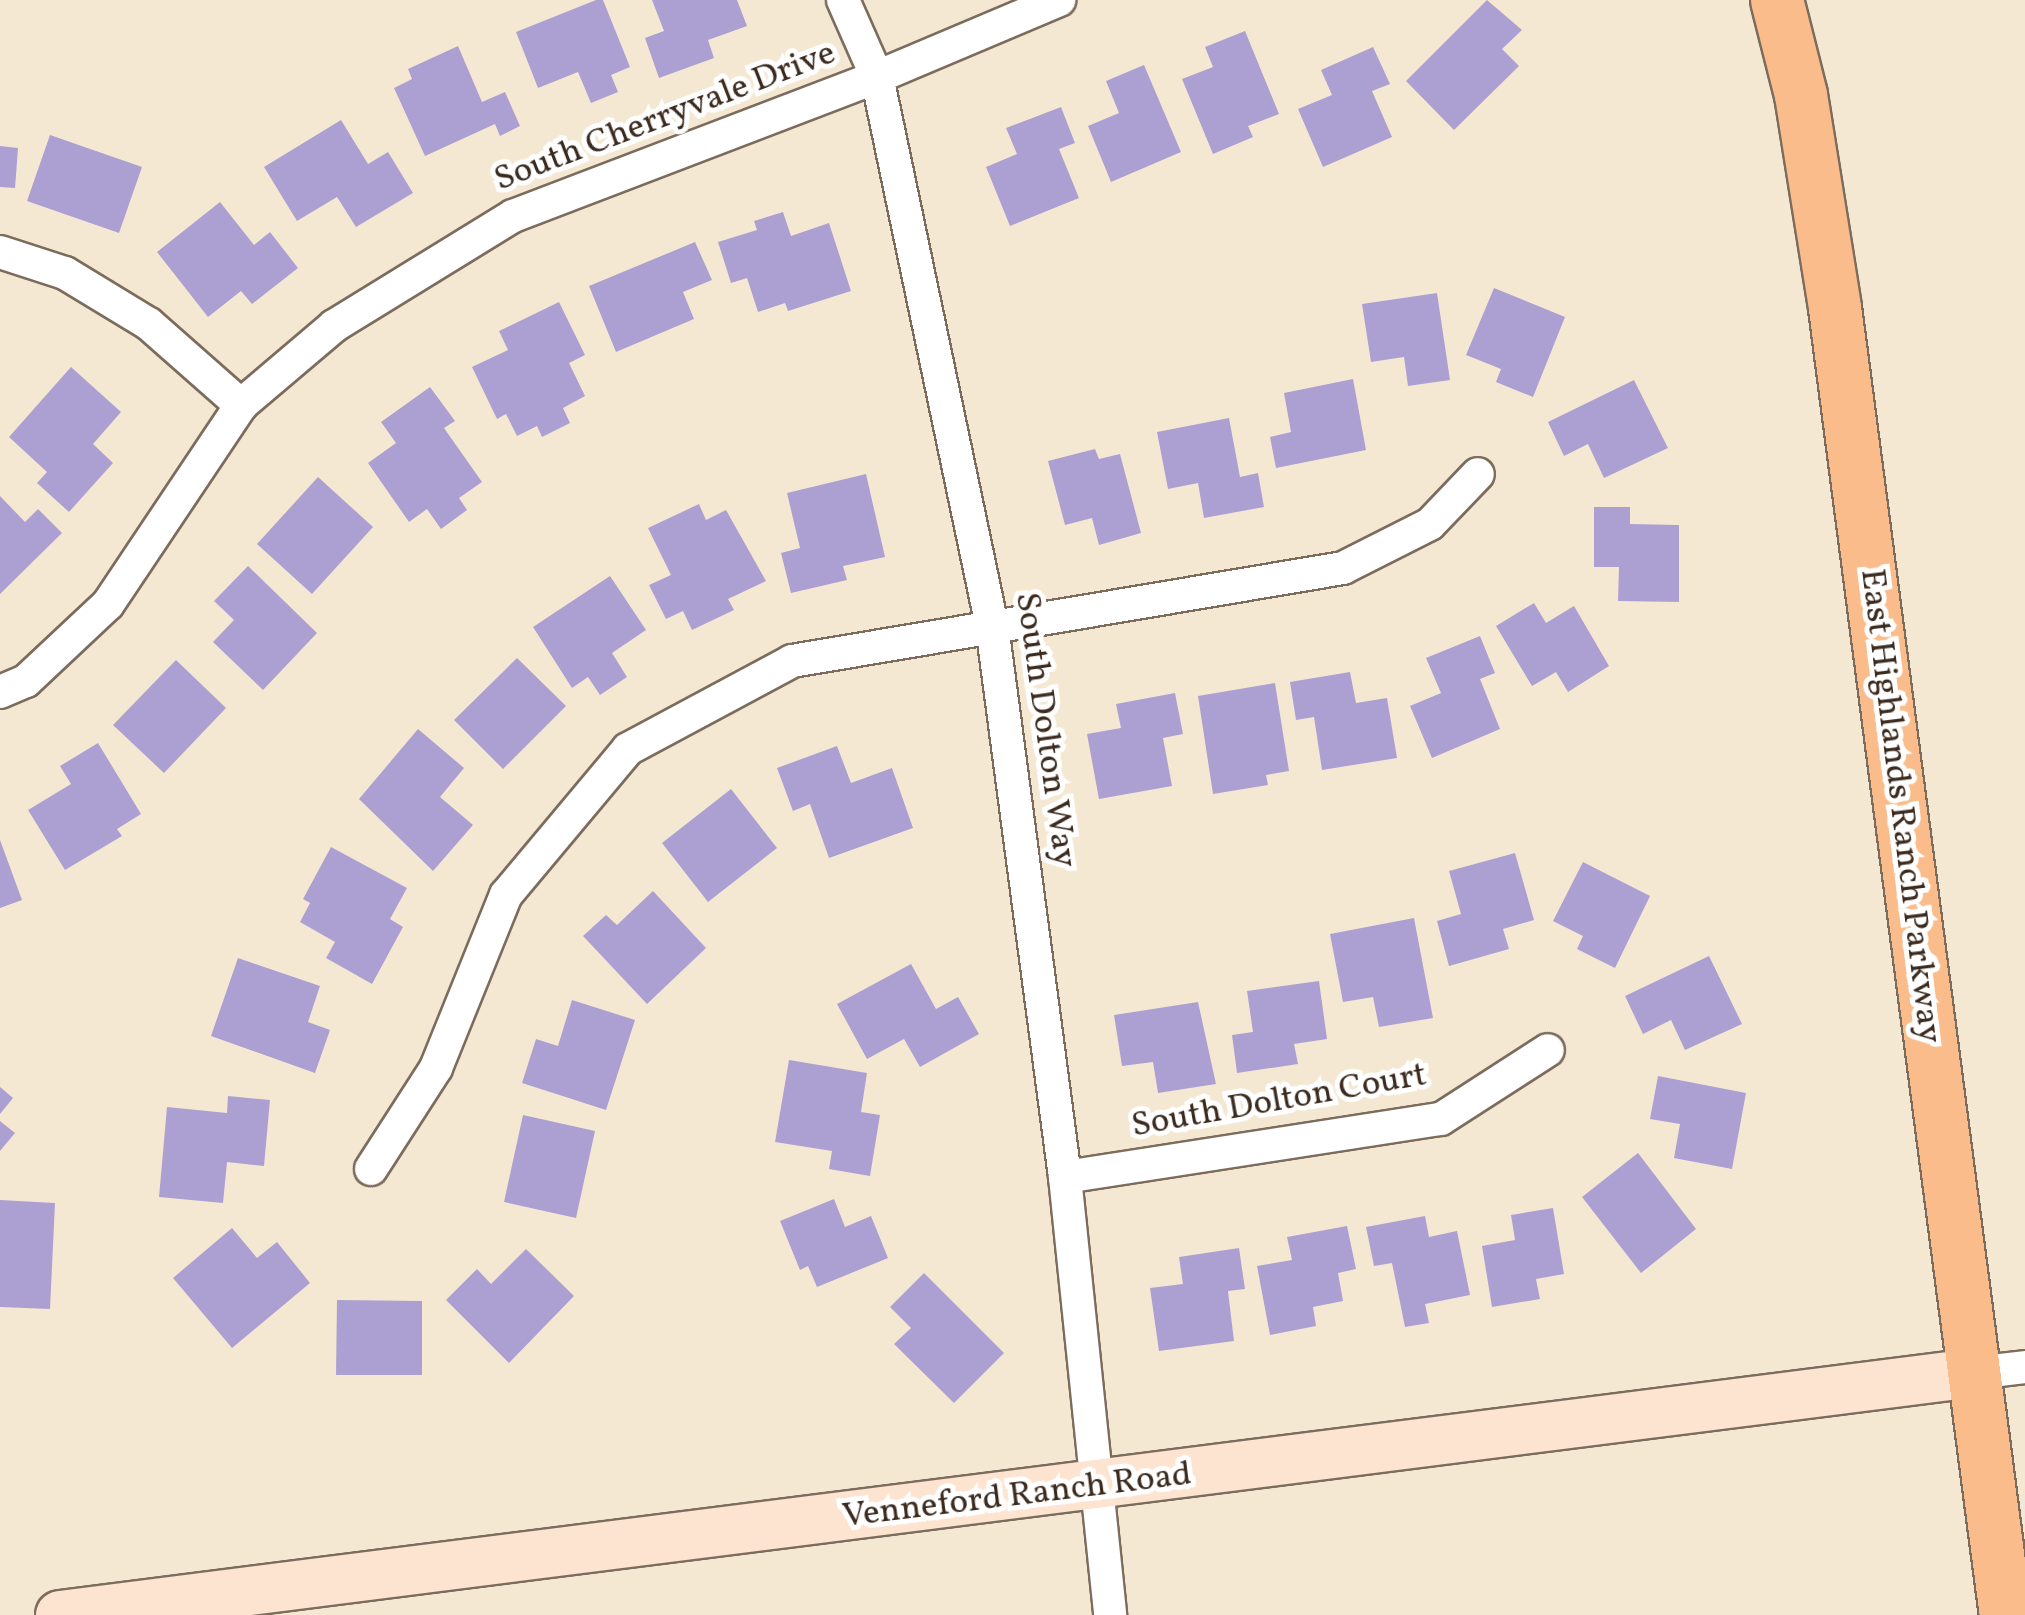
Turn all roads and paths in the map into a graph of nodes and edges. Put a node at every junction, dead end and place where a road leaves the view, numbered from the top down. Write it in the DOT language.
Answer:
graph roads {
  1 [pos="843,0"];
  2 [pos="1059,0"];
  3 [pos="1777,0"];
  4 [pos="877,77"];
  5 [pos="0,252"];
  6 [pos="240,405"];
  7 [pos="1478,474"];
  8 [pos="992,626"];
  9 [pos="0,692"];
  10 [pos="1548,1050"];
  11 [pos="371,1169"];
  12 [pos="1065,1176"];
  13 [pos="2025,1366"];
  14 [pos="1974,1374"];
  15 [pos="1095,1486"];
  16 [pos="60,1615"];
  17 [pos="1110,1615"];
  18 [pos="2006,1615"];
  1 -- 4 [label="street, South Dolton Way"];
  2 -- 4 [label="street, South Cherryvale Drive"];
  3 -- 14 [label="main road, East Highlands Ranch Parkway"];
  4 -- 6 [label="street, South Cherryvale Drive"];
  4 -- 8 [label="street, South Dolton Way"];
  5 -- 6 [label="street"];
  6 -- 9 [label="street, South Cherryvale Drive"];
  7 -- 8 [label="street"];
  8 -- 11 [label="street"];
  8 -- 12 [label="street, South Dolton Way"];
  10 -- 12 [label="street, South Dolton Court"];
  12 -- 15 [label="street, South Dolton Way"];
  13 -- 14 [label="street"];
  14 -- 15 [label="street, Venneford Ranch Road"];
  14 -- 18 [label="main road, East Highlands Ranch Parkway"];
  15 -- 16 [label="street, Venneford Ranch Road"];
  15 -- 17 [label="street, South Dolton Way"];
}
